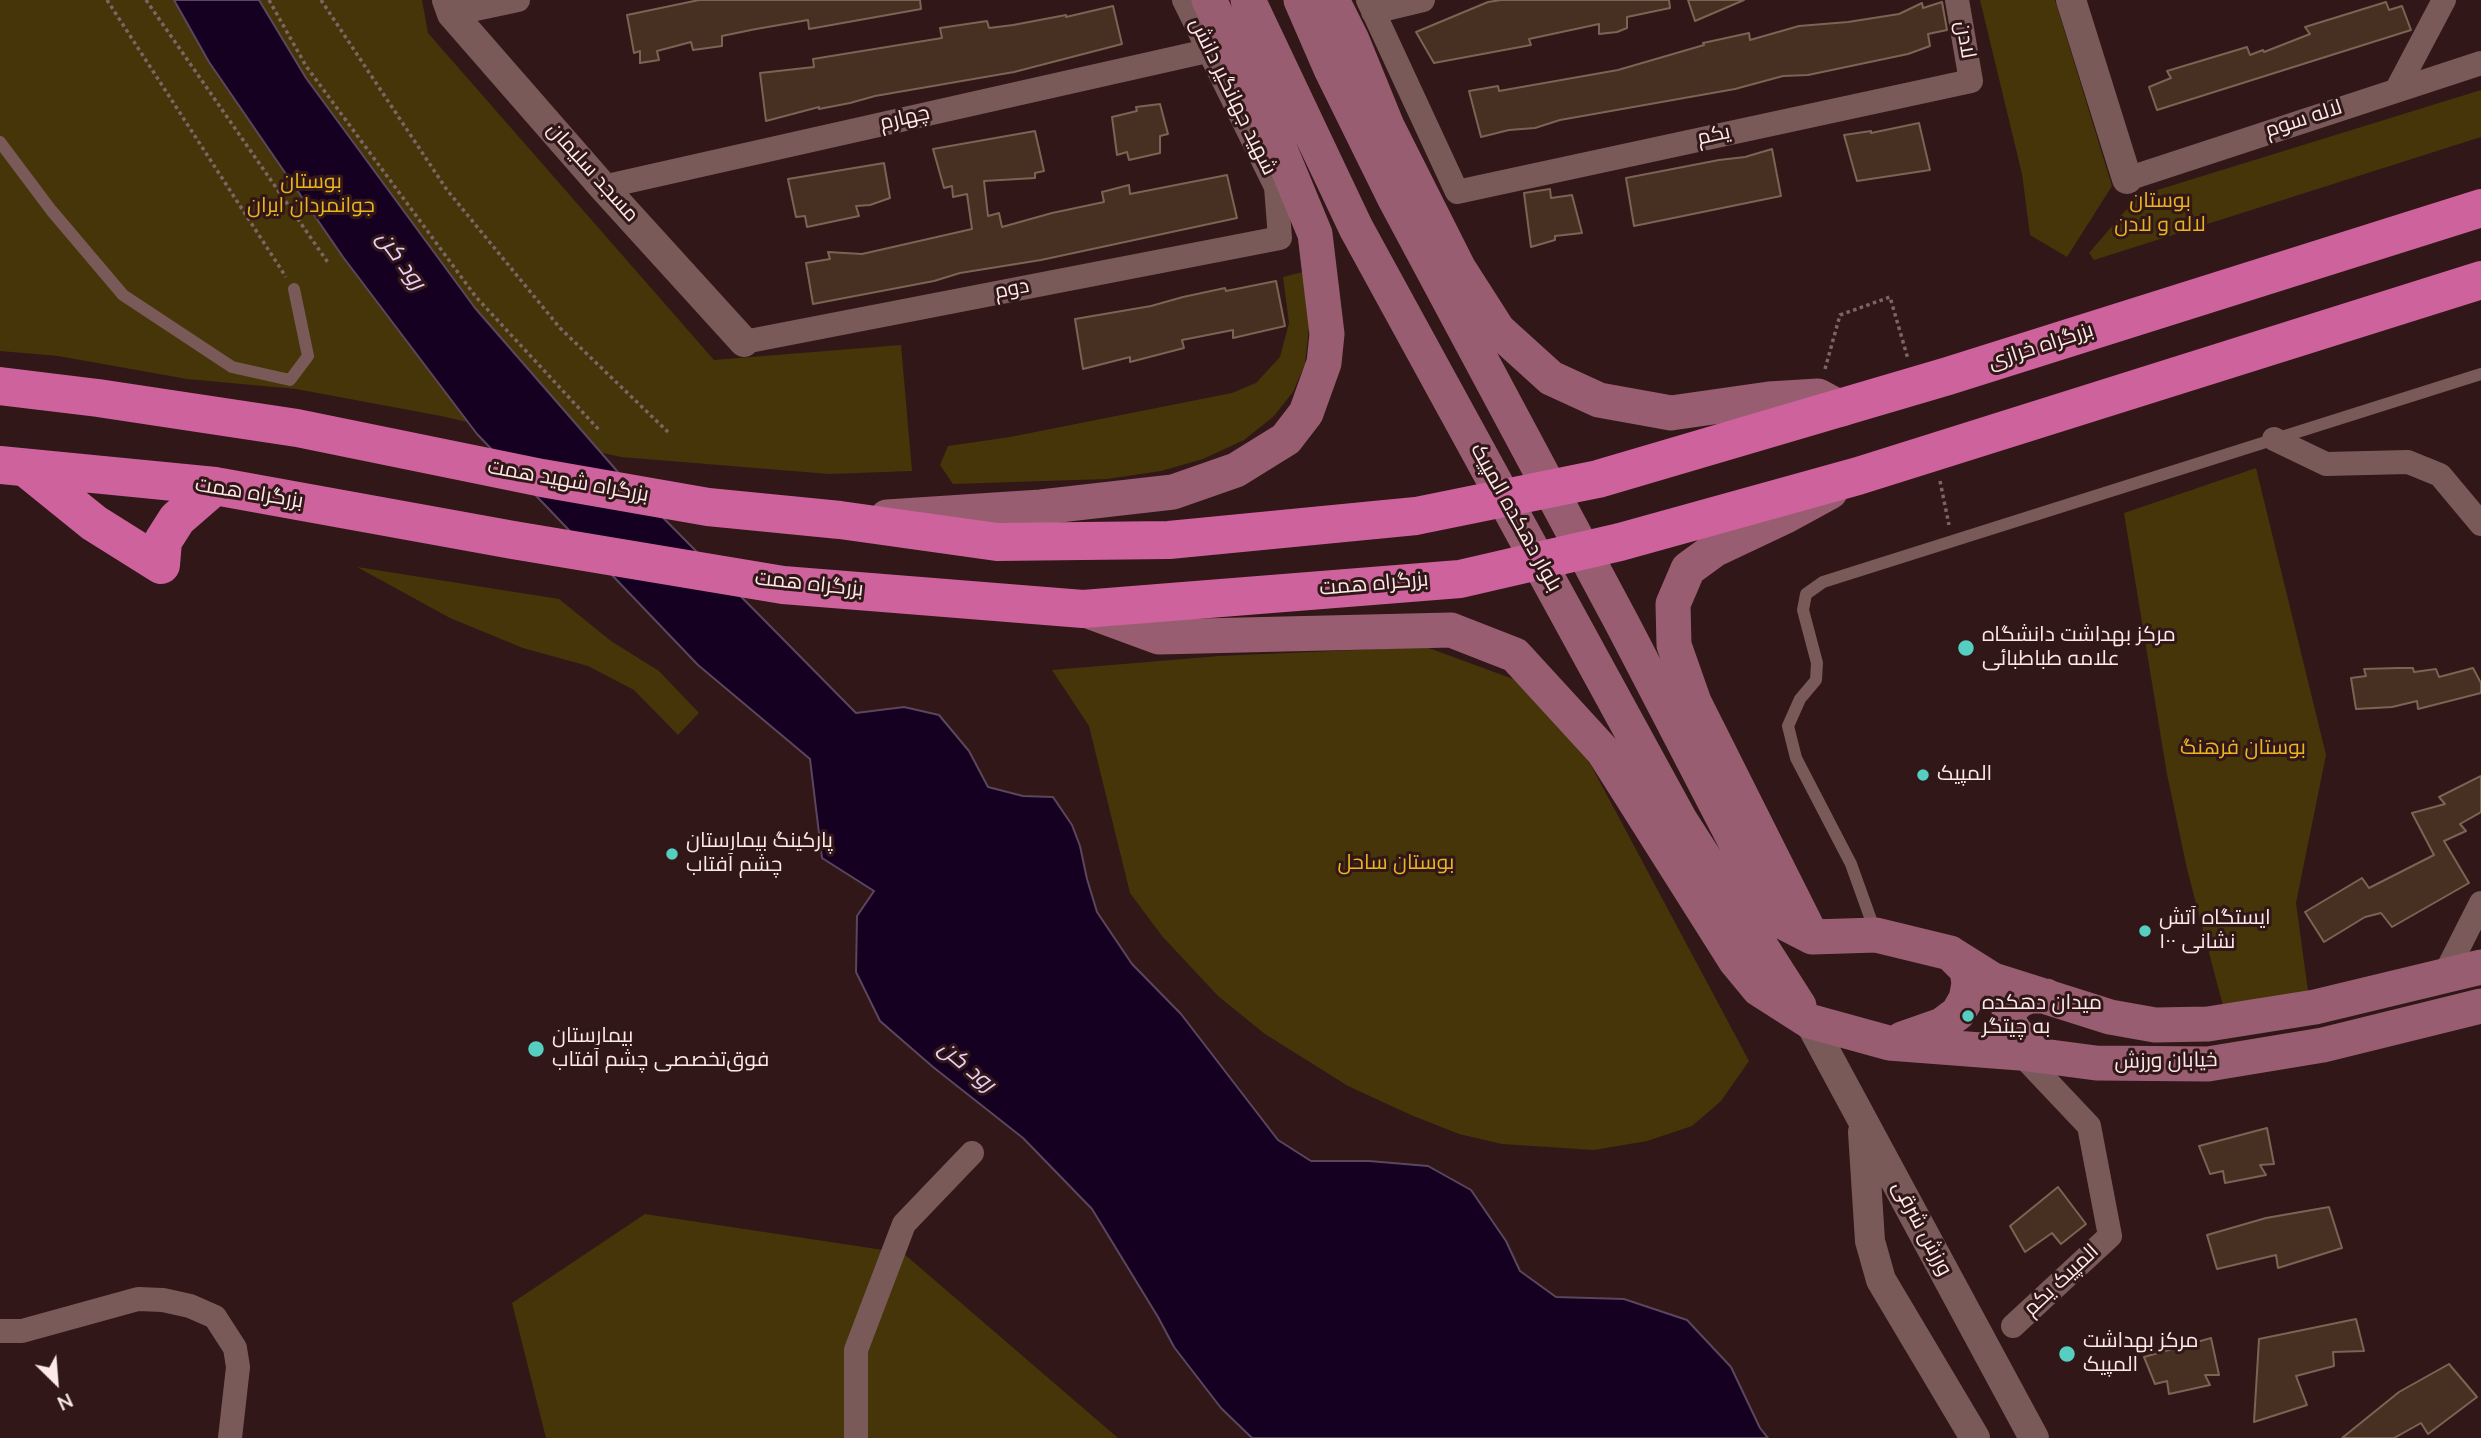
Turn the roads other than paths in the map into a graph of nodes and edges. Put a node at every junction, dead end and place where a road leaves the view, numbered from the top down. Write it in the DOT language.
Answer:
graph roads {
  1 [pos="518,0"];
  2 [pos="1184,0"];
  3 [pos="1209,0"];
  4 [pos="1248,0"];
  5 [pos="1301,0"];
  6 [pos="1332,0"];
  7 [pos="1423,0"];
  8 [pos="1957,0"];
  9 [pos="2071,0"];
  10 [pos="2444,0"];
  11 [pos="1371,6"];
  12 [pos="450,7"];
  13 [pos="1207,51"];
  14 [pos="2481,63"];
  15 [pos="1971,81"];
  16 [pos="2397,89"];
  17 [pos="0,142"];
  18 [pos="2127,179"];
  19 [pos="603,187"];
  20 [pos="2481,208"];
  21 [pos="1280,238"];
  22 [pos="2481,281"];
  23 [pos="294,289"];
  24 [pos="2481,301"];
  25 [pos="2361,319"];
  26 [pos="744,342"];
  27 [pos="2481,374"];
  28 [pos="0,386"];
  29 [pos="1830,402"];
  30 [pos="2274,439"];
  31 [pos="13,467"];
  32 [pos="1858,476"];
  33 [pos="215,486"];
  34 [pos="840,520"];
  35 [pos="2481,524"];
  36 [pos="1083,609"];
  37 [pos="2481,903"];
  38 [pos="1876,935"];
  39 [pos="1812,937"];
  40 [pos="1950,953"];
  41 [pos="2481,967"];
  42 [pos="2444,976"];
  43 [pos="2046,996"];
  44 [pos="2481,1006"];
  45 [pos="1809,1021"];
  46 [pos="1889,1043"];
  47 [pos="2028,1054"];
  48 [pos="1863,1121"];
  49 [pos="972,1153"];
  50 [pos="2013,1326"];
  51 [pos="0,1331"];
  52 [pos="230,1438"];
  53 [pos="856,1438"];
  54 [pos="1975,1438"];
  55 [pos="2034,1438"];
  1 -- 12 [label="street"];
  2 -- 13 [label="street, شهید جهانگیر دانش"];
  3 -- 34 [label="main road"];
  4 -- 45 [label="main road, بلوار دهکده المپیک"];
  5 -- 39 [label="main road, بلوار دهکده المپیک"];
  6 -- 29 [label="main road"];
  7 -- 11 [label="street"];
  8 -- 15 [label="street, لادن"];
  9 -- 18 [label="street"];
  10 -- 16 [label="street"];
  11 -- 15 [label="street, یکم"];
  12 -- 19 [label="street, مسجد سلیمان"];
  13 -- 19 [label="street, چهارم"];
  13 -- 21 [label="street, شهید جهانگیر دانش"];
  14 -- 16 [label="street, لاله سوم"];
  16 -- 18 [label="street, لاله سوم"];
  17 -- 23 [label="lane"];
  19 -- 26 [label="street, مسجد سلیمان"];
  20 -- 29 [label="highway, بزرگراه خرازی"];
  21 -- 26 [label="street, دوم"];
  22 -- 25 [label="highway"];
  24 -- 25 [label="highway"];
  25 -- 32 [label="highway"];
  27 -- 30 [label="lane"];
  28 -- 34 [label="highway, بزرگراه شهید همت"];
  29 -- 34 [label="highway, بزرگراه خرازی"];
  30 -- 35 [label="street"];
  30 -- 38 [label="lane"];
  31 -- 33 [label="highway, بزرگراه همت"];
  31 -- 33 [label="highway"];
  32 -- 36 [label="highway, بزرگراه همت"];
  32 -- 39 [label="main road"];
  33 -- 36 [label="highway, بزرگراه همت"];
  36 -- 45 [label="main road, خیابان ورزش"];
  37 -- 42 [label="street"];
  38 -- 39 [label="main road, خیابان ورزش"];
  38 -- 40 [label="main road, خیابان ورزش"];
  40 -- 43 [label="main road, خیابان ورزش"];
  40 -- 46 [label="main road"];
  41 -- 42 [label="main road, خیابان ورزش"];
  42 -- 43 [label="main road, خیابان ورزش"];
  43 -- 47 [label="main road"];
  44 -- 47 [label="main road, خیابان ورزش"];
  45 -- 46 [label="main road, خیابان ورزش"];
  45 -- 48 [label="street, ورزش شرقی"];
  46 -- 47 [label="main road, خیابان ورزش"];
  47 -- 50 [label="street, المپیک یکم"];
  48 -- 54 [label="street"];
  48 -- 55 [label="street, ورزش شرقی"];
  49 -- 53 [label="street"];
  51 -- 52 [label="street"];
}
